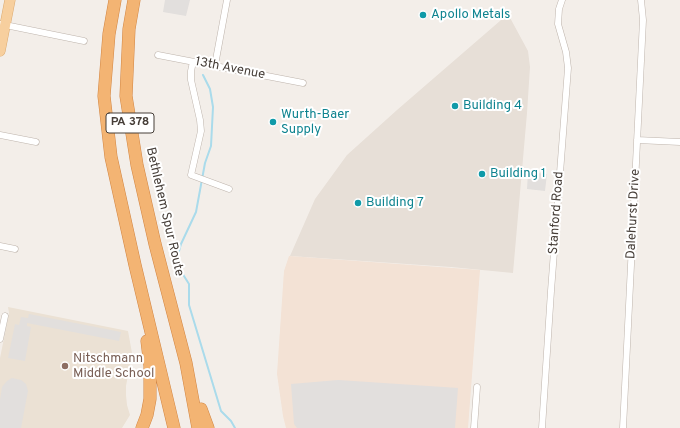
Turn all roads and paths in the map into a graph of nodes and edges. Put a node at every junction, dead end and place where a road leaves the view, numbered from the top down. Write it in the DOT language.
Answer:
graph roads {
  1 [pos="10,0"];
  2 [pos="115,0"];
  3 [pos="134,0"];
  4 [pos="227,0"];
  5 [pos="562,0"];
  6 [pos="641,0"];
  7 [pos="3,25"];
  8 [pos="84,40"];
  9 [pos="0,51"];
  10 [pos="158,55"];
  11 [pos="193,62"];
  12 [pos="215,65"];
  13 [pos="302,83"];
  14 [pos="0,135"];
  15 [pos="637,140"];
  16 [pos="36,142"];
  17 [pos="680,142"];
  18 [pos="229,189"];
  19 [pos="0,246"];
  20 [pos="14,249"];
  21 [pos="135,265"];
  22 [pos="5,316"];
  23 [pos="0,339"];
  24 [pos="186,363"];
  25 [pos="477,387"];
  26 [pos="142,428"];
  27 [pos="174,428"];
  28 [pos="198,428"];
  29 [pos="208,428"];
  30 [pos="474,428"];
  31 [pos="542,428"];
  32 [pos="623,428"];
  1 -- 7 [label="main road"];
  2 -- 21 [label="highway, PA 378"];
  3 -- 24 [label="highway, Bethlehem Spur Route / PA 378"];
  4 -- 12 [label="street"];
  5 -- 31 [label="street, Stanford Road"];
  6 -- 15 [label="street, Dalehurst Drive"];
  7 -- 8 [label="street"];
  7 -- 9 [label="main road"];
  10 -- 11 [label="street, 13th Avenue"];
  11 -- 12 [label="street, 13th Avenue"];
  11 -- 18 [label="street"];
  12 -- 13 [label="street, 13th Avenue"];
  14 -- 16 [label="street"];
  15 -- 17 [label="street"];
  15 -- 32 [label="street, Dalehurst Drive"];
  19 -- 20 [label="street"];
  21 -- 26 [label="highway"];
  21 -- 27 [label="highway, PA 378"];
  22 -- 23 [label="street"];
  24 -- 28 [label="highway, Bethlehem Spur Route / PA 378"];
  24 -- 29 [label="highway"];
  25 -- 30 [label="street"];
}
